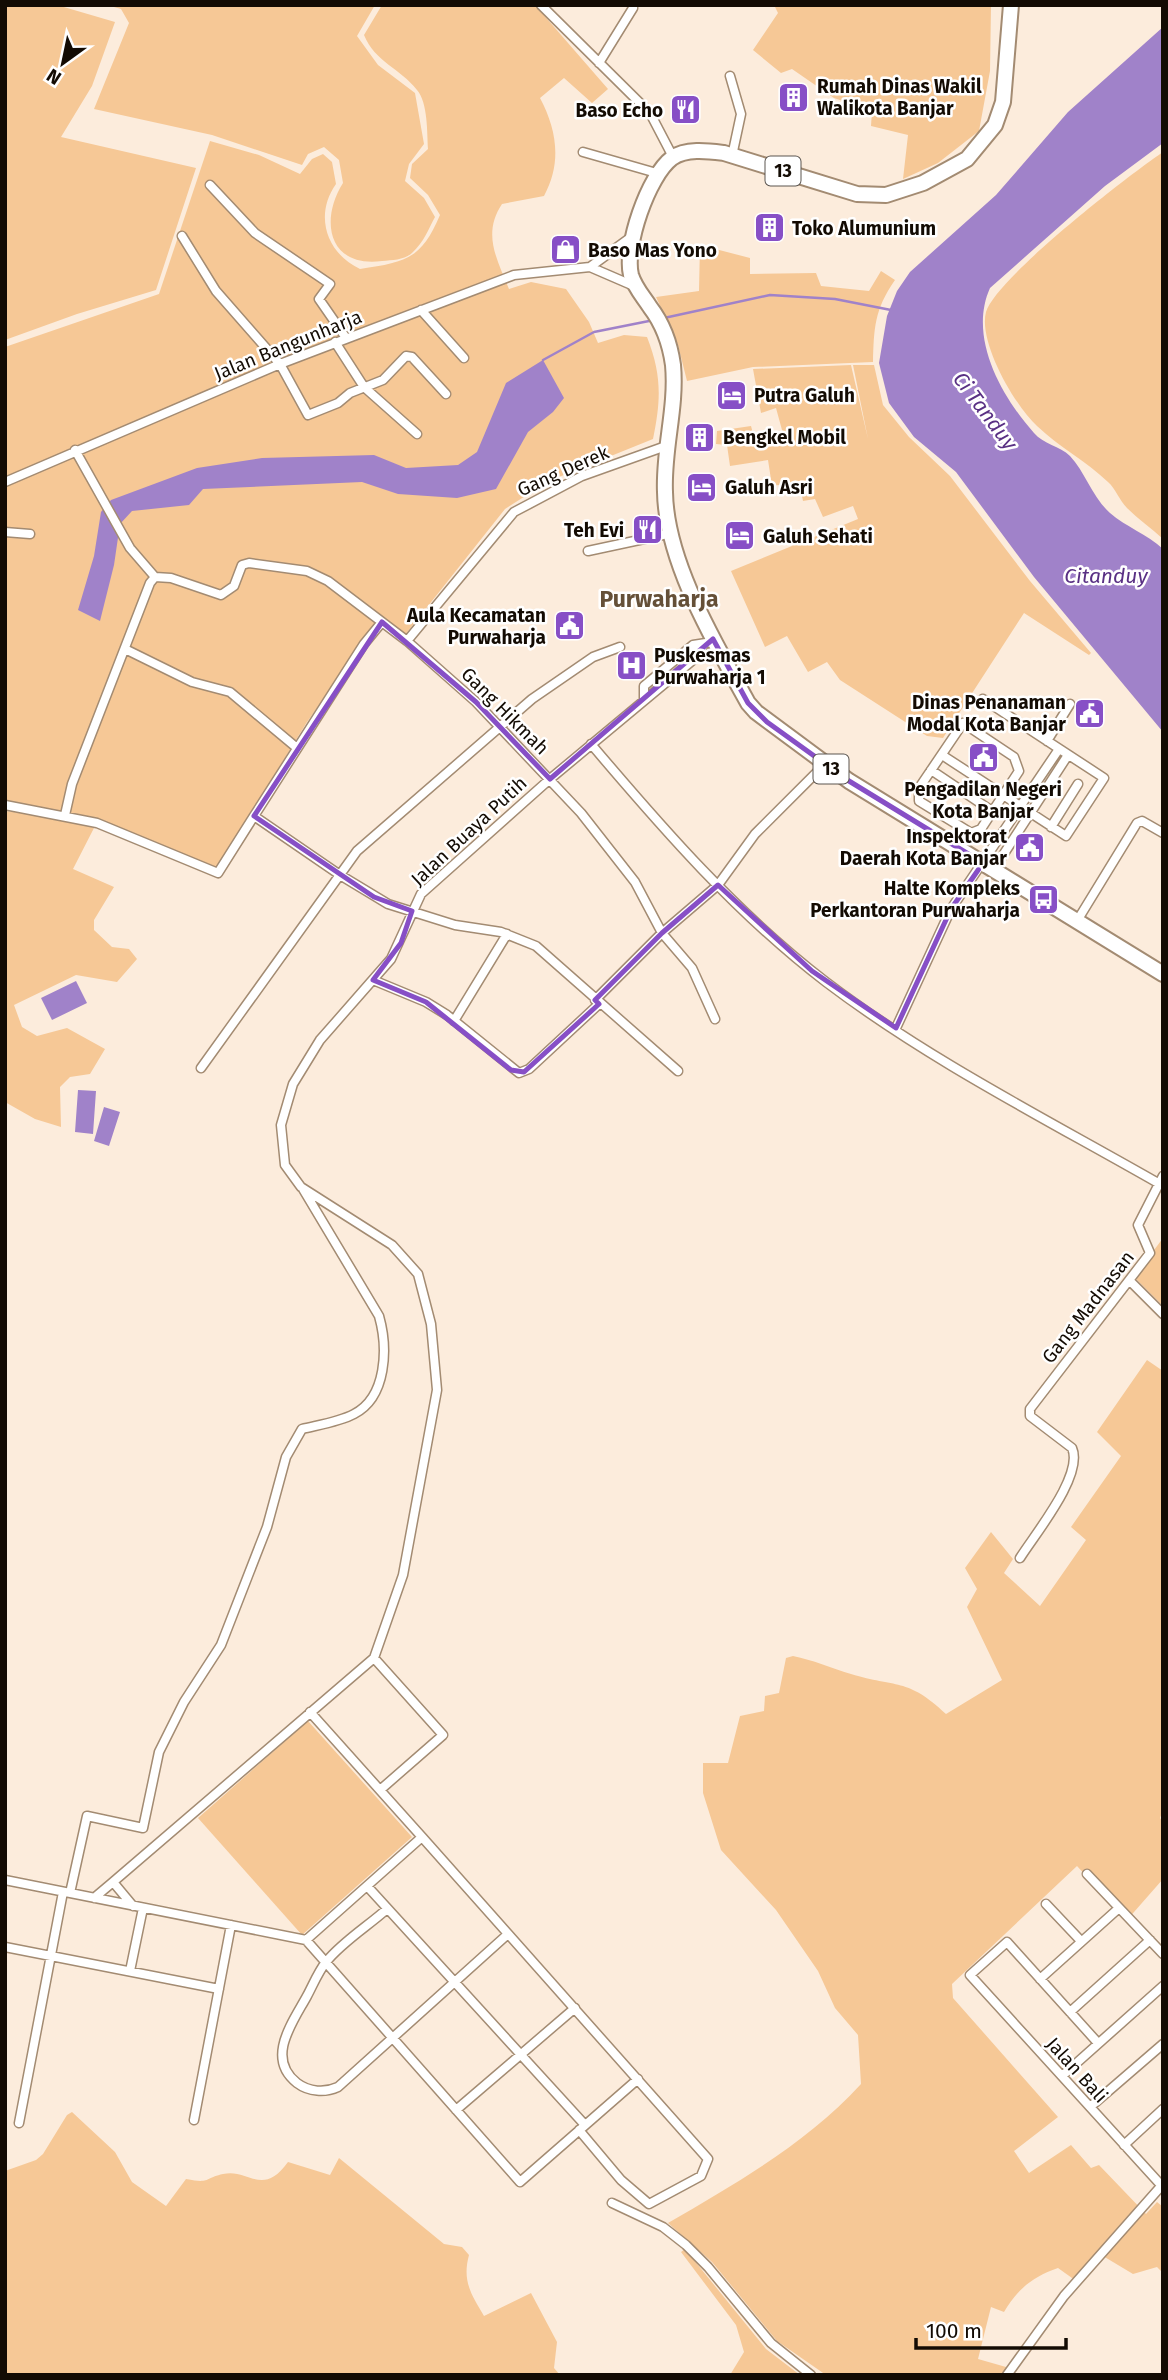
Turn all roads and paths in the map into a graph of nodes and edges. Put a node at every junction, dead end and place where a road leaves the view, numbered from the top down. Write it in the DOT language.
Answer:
graph roads {
  1 [pos="541,5"];
  2 [pos="1011,5"];
  3 [pos="633,8"];
  4 [pos="599,63"];
  5 [pos="730,76"];
  6 [pos="583,152"];
  7 [pos="732,156"];
  8 [pos="673,157"];
  9 [pos="660,174"];
  10 [pos="210,185"];
  11 [pos="634,235"];
  12 [pos="182,236"];
  13 [pos="590,267"];
  14 [pos="635,286"];
  15 [pos="421,310"];
  16 [pos="346,338"];
  17 [pos="335,342"];
  18 [pos="464,358"];
  19 [pos="280,364"];
  20 [pos="364,387"];
  21 [pos="446,394"];
  22 [pos="417,434"];
  23 [pos="666,446"];
  24 [pos="75,450"];
  25 [pos="5,482"];
  26 [pos="5,532"];
  27 [pos="672,533"];
  28 [pos="30,534"];
  29 [pos="588,551"];
  30 [pos="155,577"];
  31 [pos="382,622"];
  32 [pos="407,641"];
  33 [pos="708,642"];
  34 [pos="620,647"];
  35 [pos="125,649"];
  36 [pos="983,699"];
  37 [pos="1070,704"];
  38 [pos="499,725"];
  39 [pos="1047,741"];
  40 [pos="591,744"];
  41 [pos="297,748"];
  42 [pos="1059,749"];
  43 [pos="942,755"];
  44 [pos="1068,755"];
  45 [pos="824,765"];
  46 [pos="931,770"];
  47 [pos="550,779"];
  48 [pos="1077,784"];
  49 [pos="1002,796"];
  50 [pos="5,806"];
  51 [pos="1020,807"];
  52 [pos="992,811"];
  53 [pos="1030,813"];
  54 [pos="65,815"];
  55 [pos="254,816"];
  56 [pos="1051,827"];
  57 [pos="1163,833"];
  58 [pos="989,866"];
  59 [pos="340,875"];
  60 [pos="718,885"];
  61 [pos="412,911"];
  62 [pos="1077,921"];
  63 [pos="662,933"];
  64 [pos="507,934"];
  65 [pos="1163,974"];
  66 [pos="373,980"];
  67 [pos="597,1002"];
  68 [pos="715,1019"];
  69 [pos="454,1021"];
  70 [pos="896,1028"];
  71 [pos="201,1069"];
  72 [pos="678,1071"];
  73 [pos="1160,1179"];
  74 [pos="301,1187"];
  75 [pos="1130,1281"];
  76 [pos="1163,1314"];
  77 [pos="1020,1558"];
  78 [pos="374,1658"];
  79 [pos="310,1712"];
  80 [pos="380,1790"];
  81 [pos="422,1837"];
  82 [pos="1087,1874"];
  83 [pos="5,1880"];
  84 [pos="113,1882"];
  85 [pos="367,1886"];
  86 [pos="67,1893"];
  87 [pos="94,1898"];
  88 [pos="1046,1904"];
  89 [pos="138,1907"];
  90 [pos="1119,1908"];
  91 [pos="387,1909"];
  92 [pos="231,1925"];
  93 [pos="508,1934"];
  94 [pos="306,1940"];
  95 [pos="1150,1940"];
  96 [pos="1081,1941"];
  97 [pos="5,1947"];
  98 [pos="1163,1954"];
  99 [pos="51,1956"];
  100 [pos="325,1963"];
  101 [pos="130,1972"];
  102 [pos="1040,1979"];
  103 [pos="454,1982"];
  104 [pos="1163,1986"];
  105 [pos="219,1989"];
  106 [pos="575,2008"];
  107 [pos="1070,2012"];
  108 [pos="392,2038"];
  109 [pos="1098,2043"];
  110 [pos="1163,2044"];
  111 [pos="521,2055"];
  112 [pos="1062,2076"];
  113 [pos="638,2079"];
  114 [pos="1090,2107"];
  115 [pos="1163,2109"];
  116 [pos="456,2110"];
  117 [pos="194,2120"];
  118 [pos="19,2123"];
  119 [pos="582,2127"];
  120 [pos="1124,2145"];
  121 [pos="1162,2185"];
  122 [pos="612,2203"];
  123 [pos="811,2375"];
  124 [pos="1007,2375"];
  1 -- 4 [label="street"];
  2 -- 7 [label="highway, 13"];
  3 -- 4 [label="street"];
  4 -- 8 [label="street"];
  5 -- 7 [label="street"];
  6 -- 9 [label="street"];
  7 -- 8 [label="highway, 13"];
  8 -- 9 [label="highway"];
  9 -- 11 [label="highway"];
  10 -- 16 [label="street"];
  11 -- 13 [label="street"];
  11 -- 14 [label="highway"];
  12 -- 19 [label="street"];
  13 -- 14 [label="street"];
  13 -- 15 [label="street, Jalan Bangunharja"];
  14 -- 23 [label="highway, 13"];
  15 -- 16 [label="street, Jalan Bangunharja"];
  15 -- 18 [label="street"];
  16 -- 17 [label="street, Jalan Bangunharja"];
  17 -- 19 [label="street, Jalan Bangunharja"];
  17 -- 20 [label="street"];
  19 -- 20 [label="street"];
  19 -- 24 [label="street, Jalan Bangunharja"];
  20 -- 21 [label="street"];
  20 -- 22 [label="street"];
  23 -- 27 [label="highway, 13"];
  23 -- 32 [label="street, Gang Derek"];
  24 -- 25 [label="street, Jalan Bangunharja"];
  24 -- 30 [label="street"];
  26 -- 28 [label="street"];
  27 -- 29 [label="street"];
  27 -- 33 [label="highway, 13"];
  30 -- 31 [label="street, Gang Hikmah"];
  30 -- 35 [label="street"];
  31 -- 32 [label="street, Gang Hikmah"];
  31 -- 41 [label="street"];
  32 -- 38 [label="street, Gang Hikmah"];
  33 -- 40 [label="street, Jalan Buaya Putih"];
  33 -- 45 [label="highway, 13"];
  34 -- 38 [label="street"];
  35 -- 41 [label="street"];
  35 -- 54 [label="street"];
  36 -- 39 [label="street"];
  37 -- 39 [label="street"];
  38 -- 47 [label="street, Gang Hikmah"];
  38 -- 59 [label="street"];
  39 -- 42 [label="street"];
  40 -- 47 [label="street, Jalan Buaya Putih"];
  40 -- 60 [label="street"];
  41 -- 55 [label="street"];
  42 -- 44 [label="street"];
  42 -- 51 [label="street"];
  43 -- 46 [label="street"];
  43 -- 49 [label="street"];
  43 -- 49 [label="street"];
  44 -- 53 [label="street"];
  44 -- 56 [label="street"];
  45 -- 58 [label="highway, 13"];
  45 -- 60 [label="street"];
  46 -- 52 [label="street"];
  46 -- 52 [label="street"];
  47 -- 61 [label="street, Jalan Buaya Putih"];
  47 -- 63 [label="street, Gang Hikmah"];
  48 -- 56 [label="street"];
  49 -- 51 [label="street"];
  49 -- 52 [label="street"];
  50 -- 54 [label="street"];
  51 -- 53 [label="street"];
  51 -- 58 [label="street"];
  53 -- 56 [label="street"];
  53 -- 58 [label="street"];
  54 -- 55 [label="street"];
  55 -- 59 [label="street"];
  57 -- 62 [label="street"];
  58 -- 62 [label="highway, 13"];
  58 -- 70 [label="street"];
  59 -- 61 [label="street"];
  59 -- 71 [label="street"];
  60 -- 63 [label="street"];
  60 -- 70 [label="street"];
  61 -- 64 [label="street"];
  61 -- 66 [label="street, Jalan Buaya Putih"];
  62 -- 65 [label="highway, 13"];
  63 -- 67 [label="street"];
  63 -- 68 [label="street, Gang Hikmah"];
  64 -- 67 [label="street"];
  64 -- 69 [label="street"];
  66 -- 69 [label="street"];
  66 -- 74 [label="street, Jalan Buaya Putih"];
  67 -- 69 [label="street"];
  67 -- 72 [label="street"];
  70 -- 73 [label="street"];
  73 -- 75 [label="street, Gang Madnasan"];
  74 -- 78 [label="street"];
  74 -- 86 [label="street, Jalan Buaya Putih"];
  75 -- 76 [label="street"];
  75 -- 77 [label="street, Gang Madnasan"];
  78 -- 79 [label="street"];
  78 -- 80 [label="street"];
  79 -- 80 [label="street"];
  79 -- 84 [label="street"];
  80 -- 81 [label="street"];
  81 -- 85 [label="street"];
  81 -- 93 [label="street"];
  82 -- 90 [label="street"];
  83 -- 86 [label="street"];
  84 -- 87 [label="street"];
  84 -- 89 [label="street"];
  85 -- 91 [label="street"];
  85 -- 94 [label="street"];
  86 -- 87 [label="street"];
  86 -- 99 [label="street"];
  87 -- 89 [label="street"];
  88 -- 96 [label="street"];
  89 -- 92 [label="street"];
  89 -- 101 [label="street"];
  90 -- 95 [label="street"];
  90 -- 96 [label="street"];
  91 -- 100 [label="street"];
  91 -- 103 [label="street"];
  92 -- 94 [label="street"];
  92 -- 105 [label="street"];
  93 -- 103 [label="street"];
  93 -- 106 [label="street"];
  94 -- 100 [label="street"];
  95 -- 98 [label="street"];
  95 -- 107 [label="street"];
  96 -- 102 [label="street"];
  97 -- 99 [label="street"];
  99 -- 101 [label="street"];
  99 -- 118 [label="street"];
  100 -- 108 [label="street"];
  100 -- 108 [label="street"];
  101 -- 105 [label="street"];
  102 -- 107 [label="street"];
  102 -- 112 [label="street, Jalan Bali"];
  103 -- 108 [label="street"];
  103 -- 111 [label="street"];
  104 -- 109 [label="street"];
  105 -- 117 [label="street"];
  106 -- 111 [label="street"];
  106 -- 113 [label="street"];
  107 -- 109 [label="street"];
  108 -- 116 [label="street"];
  109 -- 112 [label="street"];
  110 -- 114 [label="street"];
  111 -- 116 [label="street"];
  111 -- 119 [label="street"];
  112 -- 114 [label="street, Jalan Bali"];
  113 -- 119 [label="street"];
  113 -- 119 [label="street"];
  114 -- 120 [label="street, Jalan Bali"];
  115 -- 120 [label="street"];
  116 -- 119 [label="street"];
  120 -- 121 [label="street, Jalan Bali"];
  121 -- 124 [label="street"];
  122 -- 123 [label="street"];
}
